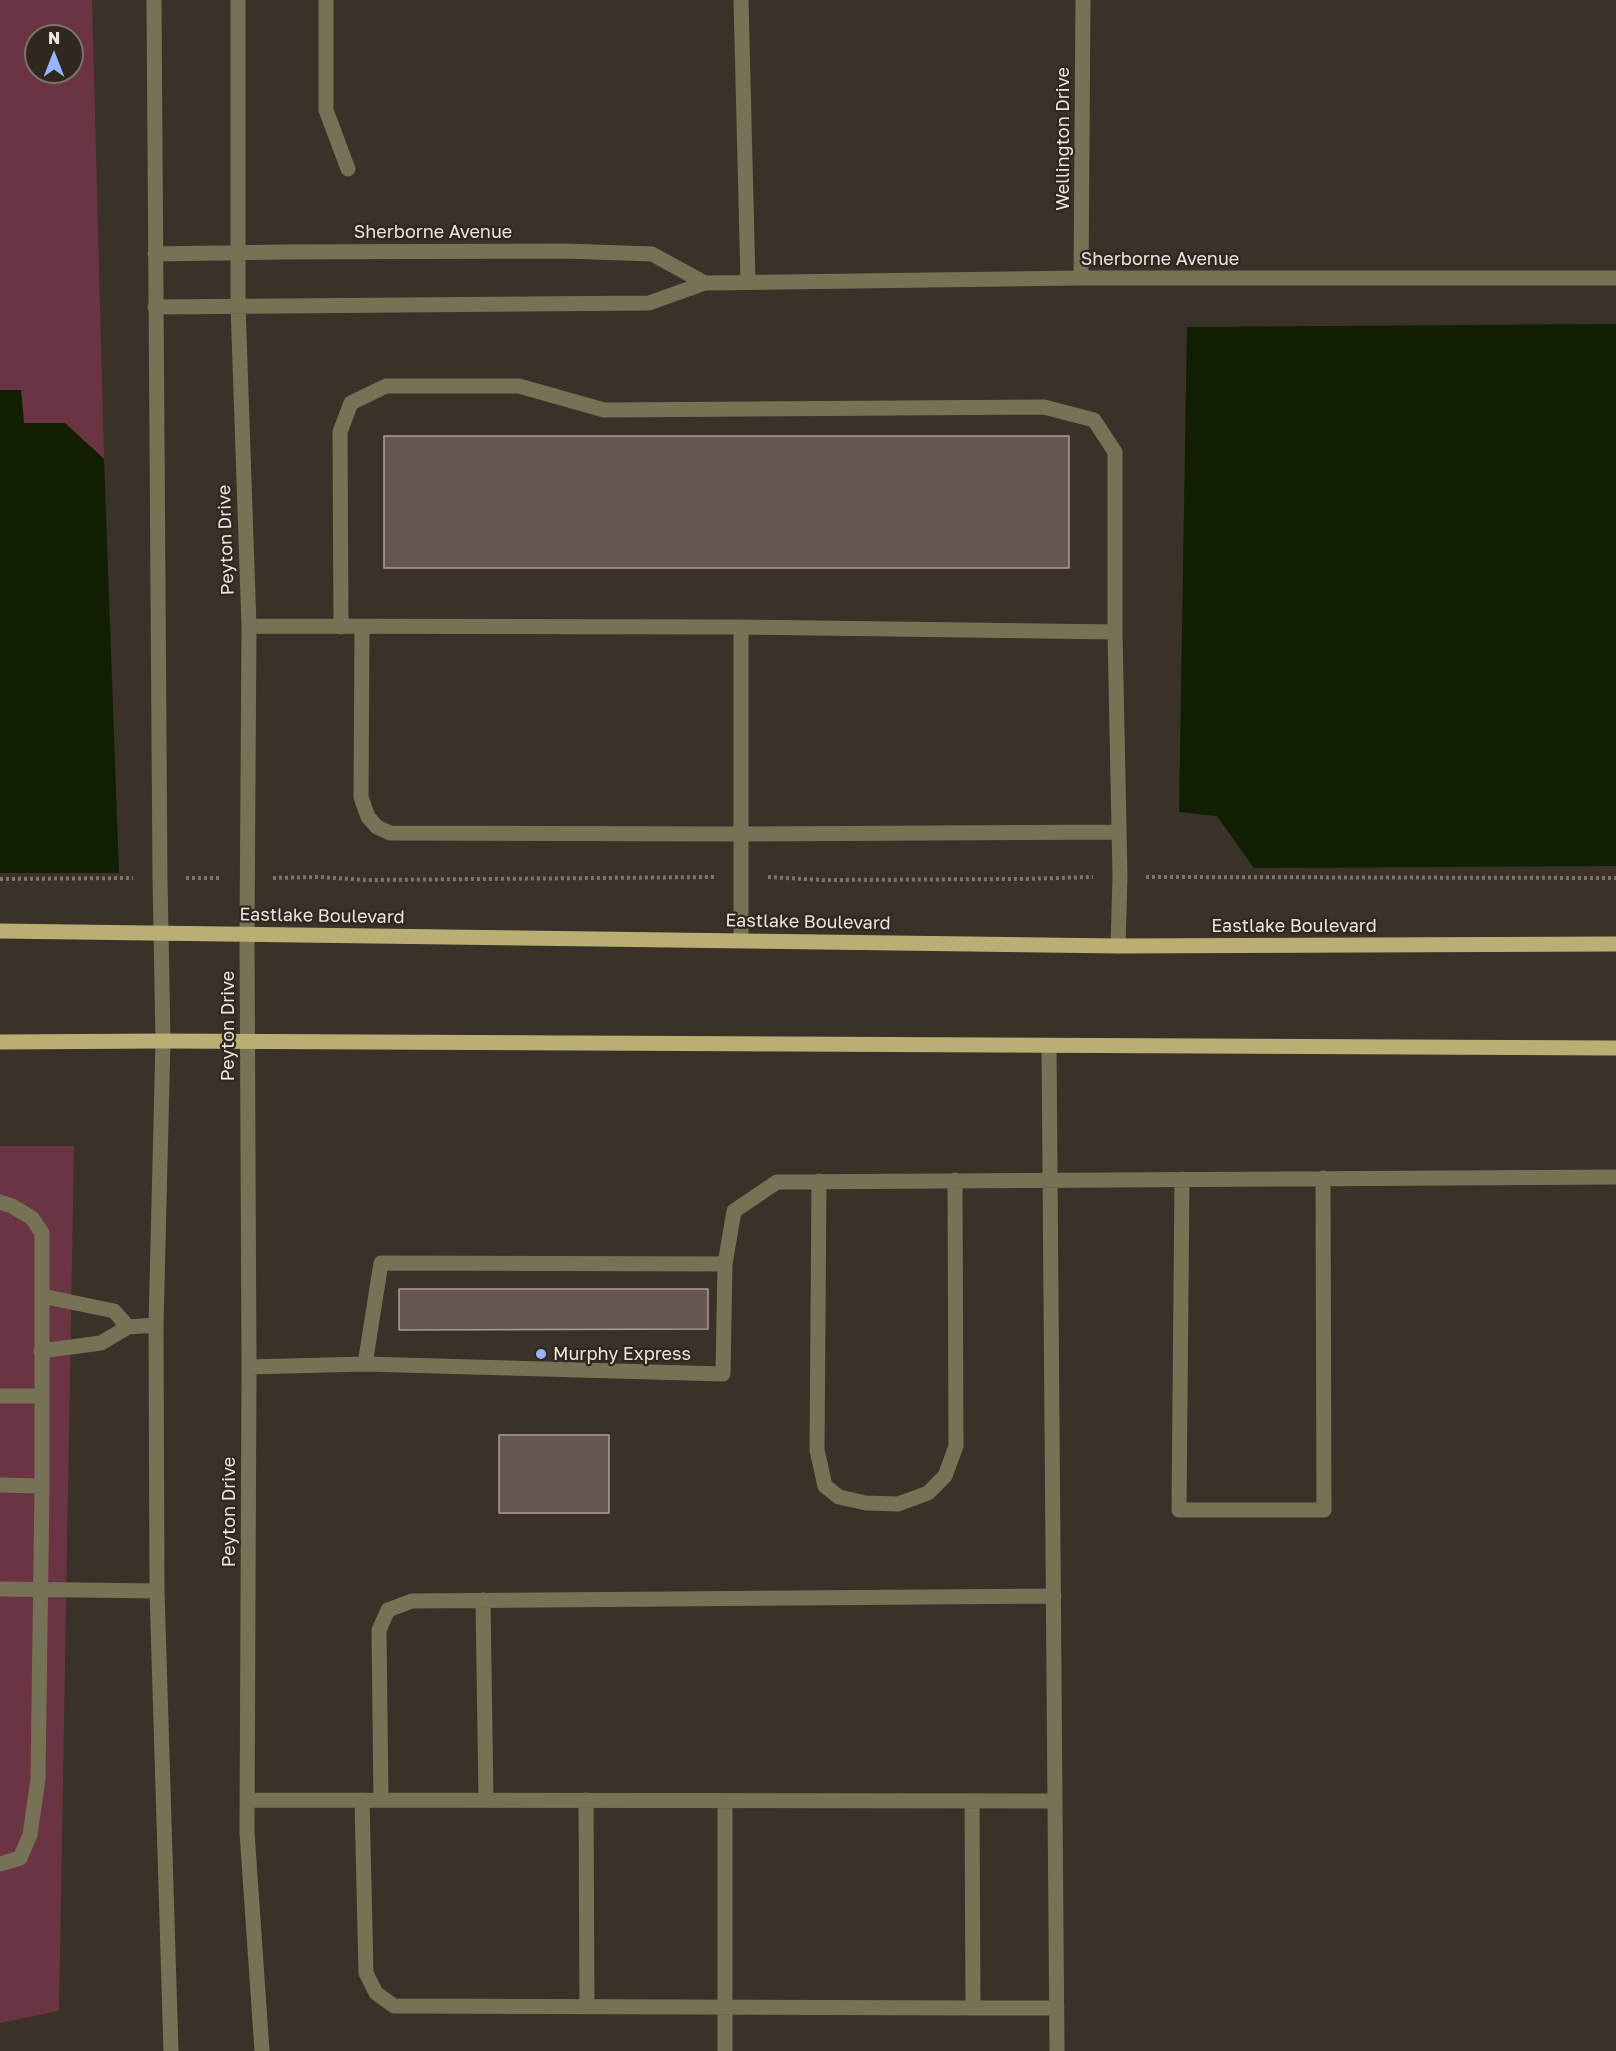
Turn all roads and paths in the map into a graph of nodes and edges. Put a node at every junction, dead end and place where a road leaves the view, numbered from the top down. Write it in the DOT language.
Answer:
graph roads {
  1 [pos="154,0"];
  2 [pos="238,0"];
  3 [pos="326,0"];
  4 [pos="741,0"];
  5 [pos="1083,0"];
  6 [pos="348,169"];
  7 [pos="237,252"];
  8 [pos="155,254"];
  9 [pos="1081,278"];
  10 [pos="1616,278"];
  11 [pos="747,282"];
  12 [pos="705,283"];
  13 [pos="238,305"];
  14 [pos="155,307"];
  15 [pos="249,626"];
  16 [pos="341,627"];
  17 [pos="362,627"];
  18 [pos="741,627"];
  19 [pos="1115,632"];
  20 [pos="1119,832"];
  21 [pos="741,834"];
  22 [pos="710,877"];
  23 [pos="763,877"];
  24 [pos="1091,877"];
  25 [pos="1163,877"];
  26 [pos="160,878"];
  27 [pos="247,878"];
  28 [pos="1616,878"];
  29 [pos="0,879"];
  30 [pos="0,931"];
  31 [pos="161,932"];
  32 [pos="247,934"];
  33 [pos="741,940"];
  34 [pos="1616,944"];
  35 [pos="1118,946"];
  36 [pos="163,1041"];
  37 [pos="248,1041"];
  38 [pos="0,1042"];
  39 [pos="1049,1046"];
  40 [pos="1616,1048"];
  41 [pos="1616,1176"];
  42 [pos="1323,1178"];
  43 [pos="1182,1179"];
  44 [pos="955,1180"];
  45 [pos="1050,1180"];
  46 [pos="819,1181"];
  47 [pos="0,1202"];
  48 [pos="725,1264"];
  49 [pos="42,1296"];
  50 [pos="156,1325"];
  51 [pos="128,1327"];
  52 [pos="41,1351"];
  53 [pos="364,1364"];
  54 [pos="249,1367"];
  55 [pos="0,1396"];
  56 [pos="41,1396"];
  57 [pos="0,1485"];
  58 [pos="42,1486"];
  59 [pos="0,1589"];
  60 [pos="41,1589"];
  61 [pos="157,1591"];
  62 [pos="1054,1596"];
  63 [pos="483,1600"];
  64 [pos="247,1800"];
  65 [pos="362,1800"];
  66 [pos="381,1800"];
  67 [pos="486,1800"];
  68 [pos="586,1800"];
  69 [pos="725,1801"];
  70 [pos="972,1801"];
  71 [pos="1055,1801"];
  72 [pos="0,1864"];
  73 [pos="587,2007"];
  74 [pos="725,2007"];
  75 [pos="973,2008"];
  76 [pos="1057,2008"];
  77 [pos="171,2051"];
  78 [pos="262,2051"];
  79 [pos="725,2051"];
  80 [pos="1057,2051"];
  1 -- 8 [label="street"];
  2 -- 7 [label="street, Peyton Drive"];
  3 -- 6 [label="street"];
  4 -- 11 [label="street"];
  5 -- 9 [label="street, Wellington Drive"];
  7 -- 8 [label="street, Sherborne Avenue"];
  7 -- 12 [label="street, Sherborne Avenue"];
  7 -- 13 [label="street, Peyton Drive"];
  8 -- 14 [label="street"];
  9 -- 10 [label="street, Sherborne Avenue"];
  9 -- 11 [label="street, Sherborne Avenue"];
  11 -- 12 [label="street, Sherborne Avenue"];
  12 -- 13 [label="street, Sherborne Avenue"];
  13 -- 14 [label="street, Sherborne Avenue"];
  13 -- 15 [label="street, Peyton Drive"];
  14 -- 26 [label="street"];
  15 -- 16 [label="street"];
  15 -- 27 [label="street, Peyton Drive"];
  16 -- 17 [label="street"];
  16 -- 19 [label="street"];
  17 -- 18 [label="street"];
  17 -- 21 [label="street"];
  18 -- 19 [label="street"];
  18 -- 21 [label="street"];
  19 -- 20 [label="street"];
  20 -- 21 [label="street"];
  20 -- 35 [label="street"];
  21 -- 33 [label="street"];
  22 -- 27 [label="path"];
  23 -- 24 [label="path"];
  25 -- 28 [label="path"];
  26 -- 27 [label="path"];
  26 -- 29 [label="path"];
  26 -- 31 [label="street"];
  27 -- 32 [label="street, Peyton Drive"];
  30 -- 31 [label="main road, Eastlake Boulevard"];
  31 -- 32 [label="main road, Eastlake Boulevard"];
  31 -- 36 [label="street"];
  32 -- 33 [label="main road, Eastlake Boulevard"];
  32 -- 37 [label="street, Peyton Drive"];
  33 -- 35 [label="main road, Eastlake Boulevard"];
  34 -- 35 [label="main road, Eastlake Boulevard"];
  36 -- 37 [label="main road"];
  36 -- 38 [label="main road"];
  36 -- 50 [label="street"];
  37 -- 39 [label="main road"];
  37 -- 54 [label="street, Peyton Drive"];
  39 -- 40 [label="main road"];
  39 -- 45 [label="street"];
  41 -- 42 [label="street"];
  42 -- 43 [label="street"];
  42 -- 43 [label="street"];
  43 -- 45 [label="street"];
  44 -- 45 [label="street"];
  44 -- 46 [label="street"];
  44 -- 46 [label="street"];
  45 -- 62 [label="street"];
  46 -- 48 [label="street"];
  47 -- 49 [label="street"];
  48 -- 53 [label="street"];
  48 -- 53 [label="street"];
  49 -- 51 [label="street"];
  49 -- 52 [label="street"];
  50 -- 51 [label="street"];
  50 -- 61 [label="street"];
  51 -- 52 [label="street"];
  52 -- 56 [label="street"];
  53 -- 54 [label="street"];
  54 -- 64 [label="street, Peyton Drive"];
  55 -- 56 [label="street"];
  56 -- 58 [label="street"];
  57 -- 58 [label="street"];
  58 -- 60 [label="street"];
  59 -- 60 [label="street"];
  60 -- 61 [label="street"];
  60 -- 72 [label="street"];
  61 -- 77 [label="street"];
  62 -- 63 [label="street"];
  62 -- 71 [label="street"];
  63 -- 66 [label="street"];
  63 -- 67 [label="street"];
  64 -- 65 [label="street"];
  64 -- 78 [label="street, Peyton Drive"];
  65 -- 66 [label="street"];
  65 -- 73 [label="street"];
  66 -- 67 [label="street"];
  67 -- 68 [label="street"];
  68 -- 69 [label="street"];
  68 -- 73 [label="street"];
  69 -- 70 [label="street"];
  69 -- 74 [label="street"];
  70 -- 71 [label="street"];
  70 -- 75 [label="street"];
  71 -- 76 [label="street"];
  73 -- 74 [label="street"];
  74 -- 75 [label="street"];
  74 -- 79 [label="street"];
  75 -- 76 [label="street"];
  76 -- 80 [label="street"];
}
